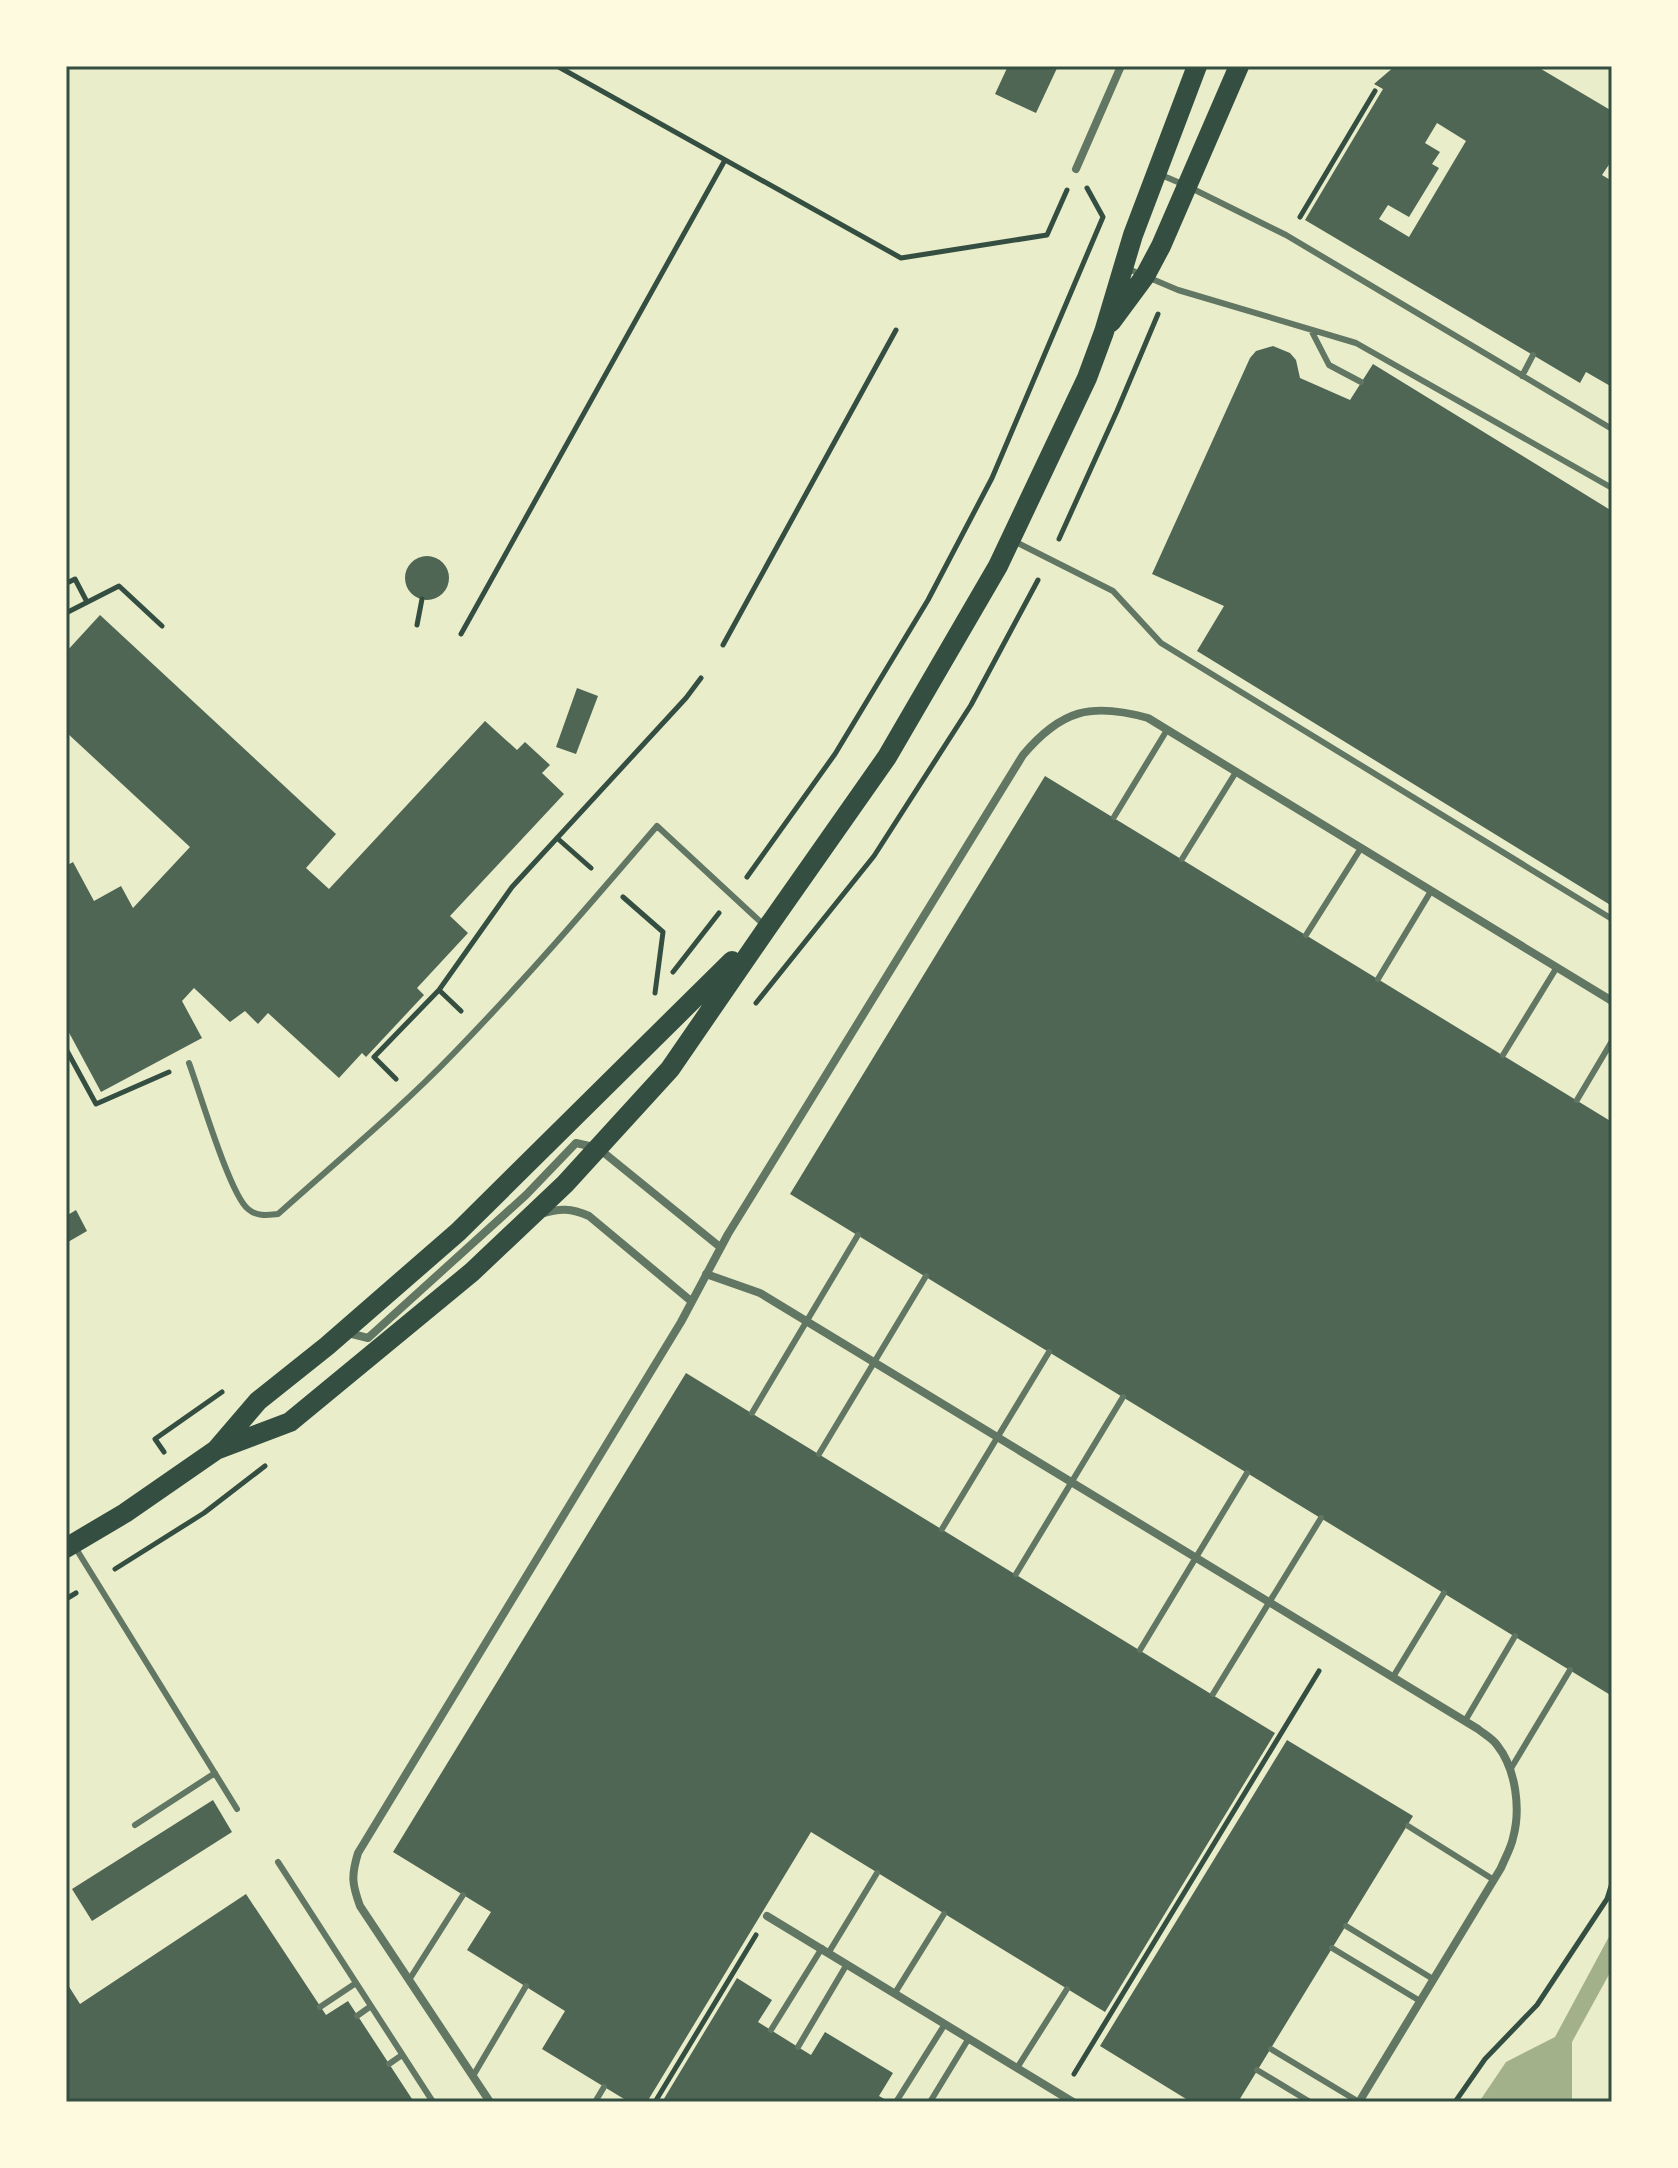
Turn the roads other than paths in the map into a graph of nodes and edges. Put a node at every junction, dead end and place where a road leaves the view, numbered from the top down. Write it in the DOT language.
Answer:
graph roads {
  1 [pos="1121,66"];
  2 [pos="1197,66"];
  3 [pos="1239,66"];
  4 [pos="1076,169"];
  5 [pos="1156,173"];
  6 [pos="1187,186"];
  7 [pos="1122,267"];
  8 [pos="1145,276"];
  9 [pos="1311,330"];
  10 [pos="1104,332"];
  11 [pos="1533,355"];
  12 [pos="1522,376"];
  13 [pos="1361,382"];
  14 [pos="1612,429"];
  15 [pos="1612,488"];
  16 [pos="1011,539"];
  17 [pos="1167,730"];
  18 [pos="1236,772"];
  19 [pos="1434,796"];
  20 [pos="1428,806"];
  21 [pos="1114,817"];
  22 [pos="1361,848"];
  23 [pos="1182,859"];
  24 [pos="1431,891"];
  25 [pos="1612,919"];
  26 [pos="767,928"];
  27 [pos="1306,935"];
  28 [pos="1557,967"];
  29 [pos="1378,979"];
  30 [pos="1612,1001"];
  31 [pos="1612,1041"];
  32 [pos="1503,1055"];
  33 [pos="189,1063"];
  34 [pos="1577,1100"];
  35 [pos="598,1148"];
  36 [pos="525,1221"];
  37 [pos="858,1235"];
  38 [pos="720,1247"];
  39 [pos="706,1274"];
  40 [pos="926,1276"];
  41 [pos="691,1301"];
  42 [pos="807,1321"];
  43 [pos="343,1332"];
  44 [pos="1049,1352"];
  45 [pos="874,1362"];
  46 [pos="1123,1397"];
  47 [pos="752,1413"];
  48 [pos="998,1437"];
  49 [pos="216,1450"];
  50 [pos="819,1454"];
  51 [pos="1247,1473"];
  52 [pos="1072,1482"];
  53 [pos="1321,1518"];
  54 [pos="942,1529"];
  55 [pos="70,1546"];
  56 [pos="1195,1557"];
  57 [pos="1016,1574"];
  58 [pos="1444,1593"];
  59 [pos="1269,1602"];
  60 [pos="1515,1636"];
  61 [pos="1140,1650"];
  62 [pos="1570,1670"];
  63 [pos="1393,1677"];
  64 [pos="1213,1694"];
  65 [pos="1465,1721"];
  66 [pos="1510,1771"];
  67 [pos="215,1773"];
  68 [pos="237,1809"];
  69 [pos="135,1825"];
  70 [pos="1408,1826"];
  71 [pos="278,1862"];
  72 [pos="877,1873"];
  73 [pos="1494,1880"];
  74 [pos="463,1895"];
  75 [pos="944,1914"];
  76 [pos="767,1916"];
  77 [pos="1346,1926"];
  78 [pos="1332,1948"];
  79 [pos="825,1950"];
  80 [pos="847,1963"];
  81 [pos="1433,1979"];
  82 [pos="409,1980"];
  83 [pos="356,1983"];
  84 [pos="526,1986"];
  85 [pos="1067,1989"];
  86 [pos="895,1993"];
  87 [pos="1420,2001"];
  88 [pos="371,2006"];
  89 [pos="320,2007"];
  90 [pos="357,2016"];
  91 [pos="945,2024"];
  92 [pos="771,2030"];
  93 [pos="969,2038"];
  94 [pos="798,2047"];
  95 [pos="1271,2049"];
  96 [pos="402,2055"];
  97 [pos="389,2064"];
  98 [pos="1017,2068"];
  99 [pos="1257,2070"];
  100 [pos="473,2076"];
  101 [pos="604,2087"];
  102 [pos="1066,2099"];
  103 [pos="433,2102"];
  104 [pos="490,2102"];
  105 [pos="595,2102"];
  106 [pos="896,2102"];
  107 [pos="930,2102"];
  108 [pos="1310,2102"];
  109 [pos="1359,2102"];
  1 -- 4 [label="street"];
  2 -- 5 [label="main road"];
  3 -- 6 [label="main road"];
  5 -- 6 [label="lane"];
  5 -- 7 [label="main road"];
  6 -- 8 [label="main road"];
  6 -- 12 [label="lane"];
  7 -- 8 [label="lane"];
  7 -- 10 [label="main road"];
  8 -- 9 [label="lane"];
  8 -- 10 [label="main road"];
  9 -- 13 [label="lane"];
  9 -- 15 [label="lane"];
  10 -- 16 [label="main road"];
  11 -- 12 [label="lane"];
  12 -- 14 [label="lane"];
  16 -- 20 [label="lane"];
  16 -- 26 [label="main road"];
  17 -- 18 [label="street"];
  17 -- 21 [label="lane"];
  17 -- 38 [label="street"];
  18 -- 22 [label="street"];
  18 -- 23 [label="lane"];
  19 -- 20 [label="lane"];
  20 -- 25 [label="lane"];
  22 -- 24 [label="street"];
  22 -- 27 [label="lane"];
  24 -- 28 [label="street"];
  24 -- 29 [label="lane"];
  26 -- 33 [label="lane"];
  26 -- 35 [label="main road"];
  26 -- 43 [label="main road"];
  28 -- 30 [label="street"];
  28 -- 32 [label="lane"];
  31 -- 34 [label="lane"];
  35 -- 36 [label="main road"];
  35 -- 38 [label="street"];
  35 -- 43 [label="street"];
  36 -- 41 [label="street"];
  36 -- 49 [label="main road"];
  37 -- 42 [label="lane"];
  38 -- 39 [label="street"];
  39 -- 41 [label="street"];
  39 -- 42 [label="street"];
  40 -- 45 [label="lane"];
  41 -- 82 [label="street"];
  42 -- 45 [label="street"];
  42 -- 47 [label="lane"];
  43 -- 49 [label="main road"];
  44 -- 48 [label="lane"];
  45 -- 48 [label="street"];
  45 -- 50 [label="lane"];
  46 -- 52 [label="lane"];
  48 -- 52 [label="street"];
  48 -- 54 [label="lane"];
  49 -- 55 [label="main road"];
  51 -- 56 [label="lane"];
  52 -- 56 [label="street"];
  52 -- 57 [label="lane"];
  53 -- 59 [label="lane"];
  55 -- 67 [label="lane"];
  56 -- 59 [label="street"];
  56 -- 61 [label="lane"];
  58 -- 63 [label="lane"];
  59 -- 63 [label="street"];
  59 -- 64 [label="lane"];
  60 -- 65 [label="lane"];
  62 -- 66 [label="lane"];
  63 -- 65 [label="street"];
  65 -- 66 [label="street"];
  66 -- 73 [label="street"];
  67 -- 68 [label="lane"];
  67 -- 69 [label="lane"];
  70 -- 73 [label="lane"];
  71 -- 83 [label="lane"];
  72 -- 79 [label="lane"];
  73 -- 81 [label="street"];
  74 -- 82 [label="lane"];
  75 -- 86 [label="lane"];
  76 -- 79 [label="street"];
  77 -- 81 [label="lane"];
  78 -- 87 [label="lane"];
  79 -- 80 [label="street"];
  79 -- 92 [label="lane"];
  80 -- 86 [label="street"];
  80 -- 94 [label="lane"];
  81 -- 87 [label="street"];
  82 -- 100 [label="street"];
  83 -- 88 [label="lane"];
  83 -- 89 [label="lane"];
  84 -- 100 [label="lane"];
  85 -- 98 [label="lane"];
  86 -- 91 [label="street"];
  87 -- 109 [label="street"];
  88 -- 90 [label="lane"];
  88 -- 96 [label="lane"];
  91 -- 93 [label="street"];
  91 -- 106 [label="lane"];
  93 -- 98 [label="street"];
  93 -- 107 [label="lane"];
  95 -- 109 [label="lane"];
  96 -- 97 [label="lane"];
  96 -- 103 [label="lane"];
  98 -- 102 [label="street"];
  99 -- 108 [label="lane"];
  100 -- 104 [label="street"];
  101 -- 105 [label="lane"];
}
